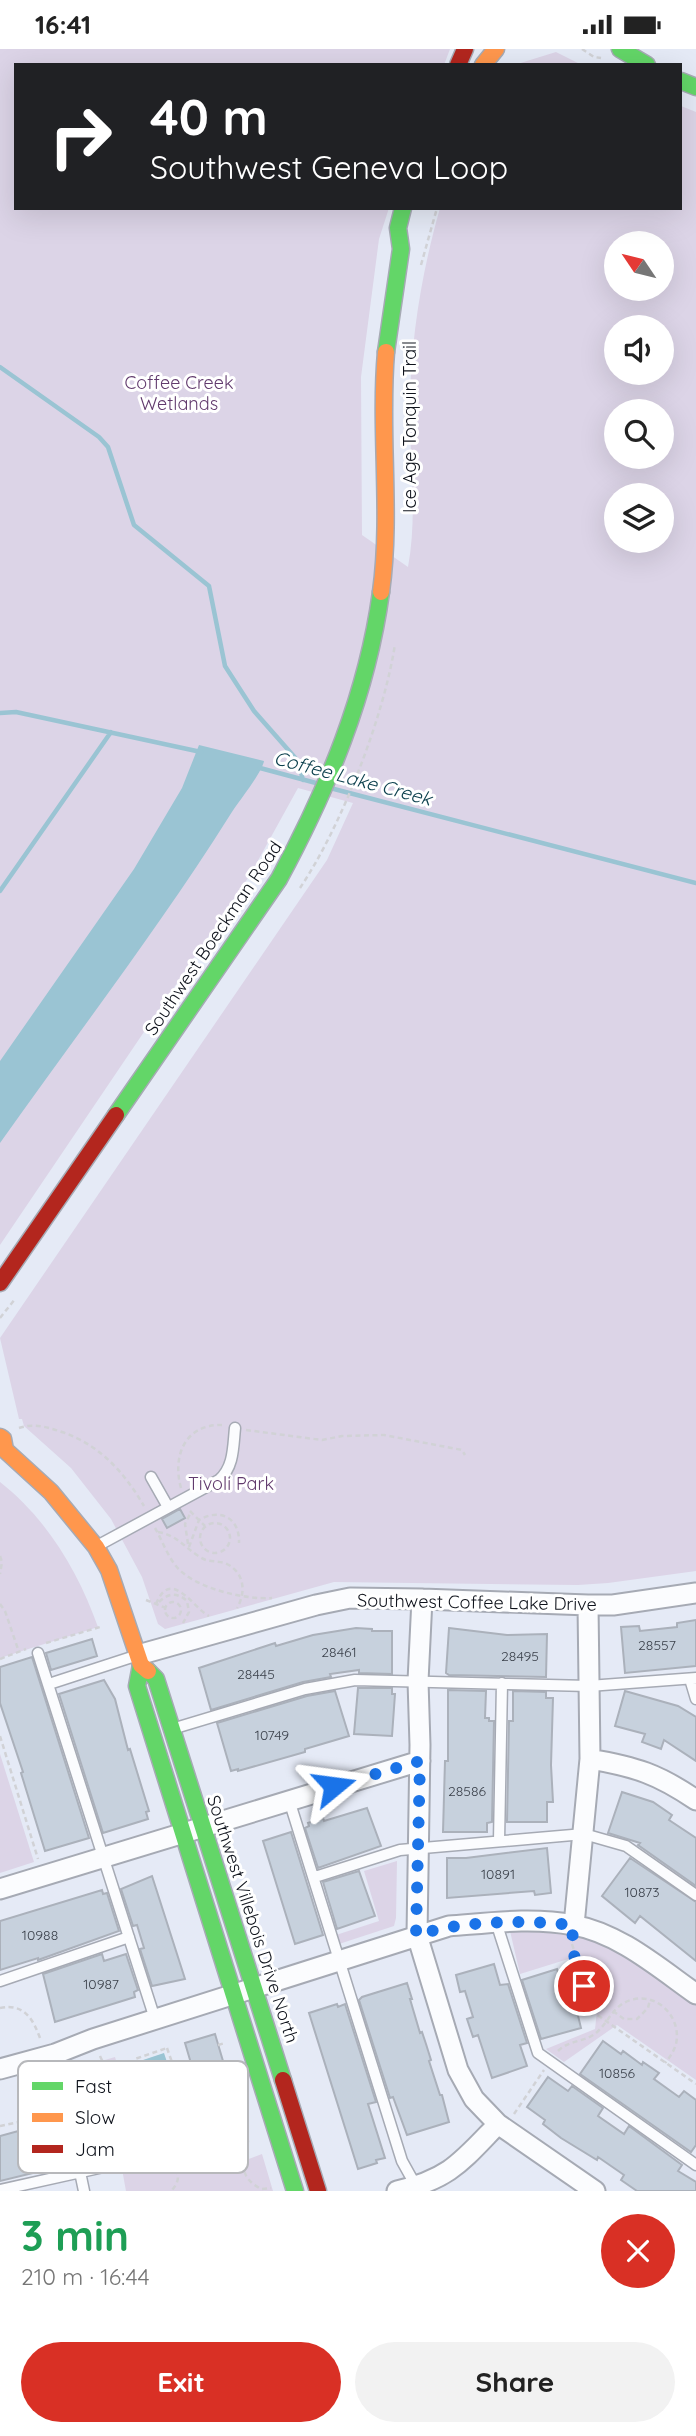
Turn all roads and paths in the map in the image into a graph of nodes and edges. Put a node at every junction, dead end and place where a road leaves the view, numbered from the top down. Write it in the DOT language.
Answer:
graph roads {
  1 [pos="496,49"];
  2 [pos="582,49"];
  3 [pos="620,49"];
  4 [pos="594,57"];
  5 [pos="485,63"];
  6 [pos="644,63"];
  7 [pos="403,210"];
  8 [pos="436,210"];
  9 [pos="417,218"];
  10 [pos="402,245"];
  11 [pos="420,272"];
  12 [pos="0,1283"];
  13 [pos="21,1291"];
  14 [pos="0,1318"];
  15 [pos="235,1428"];
  16 [pos="4,1442"];
  17 [pos="465,1455"];
  18 [pos="151,1477"];
  19 [pos="183,1499"];
  20 [pos="168,1507"];
  21 [pos="191,1512"];
  22 [pos="150,1517"];
  23 [pos="199,1520"];
  24 [pos="205,1526"];
  25 [pos="158,1532"];
  26 [pos="239,1543"];
  27 [pos="202,1546"];
  28 [pos="96,1547"];
  29 [pos="189,1547"];
  30 [pos="194,1552"];
  31 [pos="0,1556"];
  32 [pos="0,1574"];
  33 [pos="696,1593"];
  34 [pos="243,1595"];
  35 [pos="274,1598"];
  36 [pos="422,1599"];
  37 [pos="146,1600"];
  38 [pos="0,1604"];
  39 [pos="156,1604"];
  40 [pos="588,1605"];
  41 [pos="189,1607"];
  42 [pos="166,1608"];
  43 [pos="181,1609"];
  44 [pos="235,1611"];
  45 [pos="212,1616"];
  46 [pos="100,1627"];
  47 [pos="177,1627"];
  48 [pos="27,1649"];
  49 [pos="37,1649"];
  50 [pos="19,1652"];
  51 [pos="0,1659"];
  52 [pos="139,1660"];
  53 [pos="693,1678"];
  54 [pos="418,1681"];
  55 [pos="502,1683"];
  56 [pos="49,1684"];
  57 [pos="589,1686"];
  58 [pos="696,1699"];
  59 [pos="172,1730"];
  60 [pos="0,1737"];
  61 [pos="590,1759"];
  62 [pos="420,1761"];
  63 [pos="289,1800"];
  64 [pos="696,1800"];
  65 [pos="202,1826"];
  66 [pos="182,1832"];
  67 [pos="584,1834"];
  68 [pos="499,1841"];
  69 [pos="418,1848"];
  70 [pos="104,1857"];
  71 [pos="43,1875"];
  72 [pos="315,1877"];
  73 [pos="0,1889"];
  74 [pos="696,1895"];
  75 [pos="496,1922"];
  76 [pos="573,1925"];
  77 [pos="416,1935"];
  78 [pos="130,1937"];
  79 [pos="340,1960"];
  80 [pos="0,1981"];
  81 [pos="256,1987"];
  82 [pos="233,1994"];
  83 [pos="696,1994"];
  84 [pos="650,2000"];
  85 [pos="0,2008"];
  86 [pos="613,2011"];
  87 [pos="155,2019"];
  88 [pos="606,2021"];
  89 [pos="40,2038"];
  90 [pos="93,2039"];
  91 [pos="225,2043"];
  92 [pos="218,2045"];
  93 [pos="31,2061"];
  94 [pos="103,2061"];
  95 [pos="136,2061"];
  96 [pos="171,2061"];
  97 [pos="549,2063"];
  98 [pos="666,2063"];
  99 [pos="18,2065"];
  100 [pos="0,2070"];
  101 [pos="696,2084"];
  102 [pos="18,2122"];
  103 [pos="498,2124"];
  104 [pos="0,2126"];
  105 [pos="696,2165"];
  106 [pos="75,2173"];
  107 [pos="79,2173"];
  108 [pos="176,2173"];
  109 [pos="245,2173"];
  110 [pos="271,2188"];
  111 [pos="0,2190"];
  112 [pos="411,2190"];
  113 [pos="84,2191"];
  114 [pos="172,2191"];
  115 [pos="295,2191"];
  116 [pos="318,2191"];
  117 [pos="595,2191"];
  1 -- 5 [label="street"];
  2 -- 4 [label="path"];
  3 -- 6 [label="street"];
  7 -- 10 [label="street, Southwest Boeckman Road"];
  8 -- 11 [label="path"];
  9 -- 10 [label="street, Southwest Boeckman Road"];
  10 -- 12 [label="street, Southwest Boeckman Road"];
  13 -- 14 [label="path"];
  15 -- 17 [label="path"];
  15 -- 19 [label="lane"];
  15 -- 19 [label="path"];
  16 -- 22 [label="path"];
  16 -- 28 [label="street, Southwest Villebois Drive North"];
  18 -- 20 [label="lane"];
  19 -- 20 [label="lane"];
  19 -- 21 [label="path"];
  20 -- 22 [label="lane"];
  21 -- 23 [label="path"];
  21 -- 29 [label="path"];
  22 -- 25 [label="path"];
  22 -- 28 [label="lane"];
  23 -- 24 [label="path"];
  23 -- 26 [label="path"];
  23 -- 29 [label="path"];
  24 -- 27 [label="path"];
  24 -- 27 [label="path"];
  25 -- 29 [label="path"];
  25 -- 34 [label="path"];
  27 -- 30 [label="path"];
  28 -- 52 [label="street, Southwest Villebois Drive North"];
  29 -- 30 [label="path"];
  30 -- 34 [label="path"];
  31 -- 32 [label="path"];
  33 -- 40 [label="street, Southwest Coffee Lake Drive"];
  34 -- 35 [label="path"];
  34 -- 44 [label="path"];
  36 -- 40 [label="street, Southwest Coffee Lake Drive"];
  36 -- 52 [label="street, Southwest Coffee Lake Drive"];
  36 -- 54 [label="street"];
  37 -- 39 [label="path"];
  38 -- 50 [label="path"];
  39 -- 41 [label="path"];
  39 -- 42 [label="path"];
  39 -- 45 [label="path"];
  40 -- 57 [label="street"];
  41 -- 43 [label="path"];
  41 -- 47 [label="path"];
  42 -- 43 [label="path"];
  42 -- 43 [label="path"];
  46 -- 49 [label="path"];
  48 -- 50 [label="path"];
  49 -- 56 [label="lane"];
  50 -- 51 [label="path"];
  52 -- 56 [label="lane"];
  52 -- 59 [label="street, Southwest Villebois Drive North"];
  52 -- 66 [label="street, Southwest Villebois Drive North"];
  53 -- 57 [label="lane"];
  53 -- 58 [label="lane"];
  54 -- 55 [label="lane"];
  54 -- 59 [label="lane"];
  54 -- 62 [label="street"];
  55 -- 57 [label="lane"];
  55 -- 68 [label="lane"];
  56 -- 70 [label="lane"];
  57 -- 61 [label="street"];
  59 -- 65 [label="street, Southwest Villebois Drive North"];
  60 -- 71 [label="path"];
  61 -- 64 [label="street"];
  61 -- 67 [label="street"];
  62 -- 63 [label="street"];
  62 -- 69 [label="street"];
  63 -- 65 [label="street"];
  63 -- 72 [label="lane"];
  65 -- 66 [label="street"];
  65 -- 81 [label="street, Southwest Villebois Drive North"];
  66 -- 70 [label="street"];
  66 -- 82 [label="street, Southwest Villebois Drive North"];
  67 -- 68 [label="lane"];
  67 -- 74 [label="lane"];
  67 -- 76 [label="street"];
  68 -- 69 [label="lane"];
  69 -- 72 [label="lane"];
  69 -- 77 [label="street"];
  70 -- 71 [label="street"];
  70 -- 78 [label="lane"];
  71 -- 73 [label="street"];
  72 -- 79 [label="lane"];
  75 -- 76 [label="street"];
  75 -- 77 [label="street"];
  75 -- 97 [label="lane"];
  76 -- 83 [label="street"];
  76 -- 88 [label="path"];
  77 -- 79 [label="street"];
  77 -- 103 [label="street"];
  78 -- 80 [label="lane"];
  78 -- 87 [label="lane"];
  79 -- 81 [label="street"];
  79 -- 112 [label="lane"];
  81 -- 82 [label="street"];
  81 -- 116 [label="street, Southwest Villebois Drive North"];
  82 -- 87 [label="street"];
  82 -- 115 [label="street, Southwest Villebois Drive North"];
  84 -- 86 [label="path"];
  84 -- 86 [label="path"];
  84 -- 98 [label="path"];
  85 -- 89 [label="path"];
  86 -- 88 [label="path"];
  87 -- 90 [label="street"];
  88 -- 97 [label="path"];
  88 -- 98 [label="path"];
  90 -- 93 [label="street"];
  90 -- 94 [label="path"];
  91 -- 92 [label="path"];
  95 -- 96 [label="path"];
  97 -- 103 [label="path"];
  97 -- 105 [label="lane"];
  98 -- 101 [label="path"];
  99 -- 100 [label="street"];
  102 -- 104 [label="path"];
  103 -- 112 [label="street"];
  103 -- 117 [label="street"];
  106 -- 111 [label="lane"];
  107 -- 113 [label="lane"];
  108 -- 114 [label="path"];
  109 -- 110 [label="path"];
}
